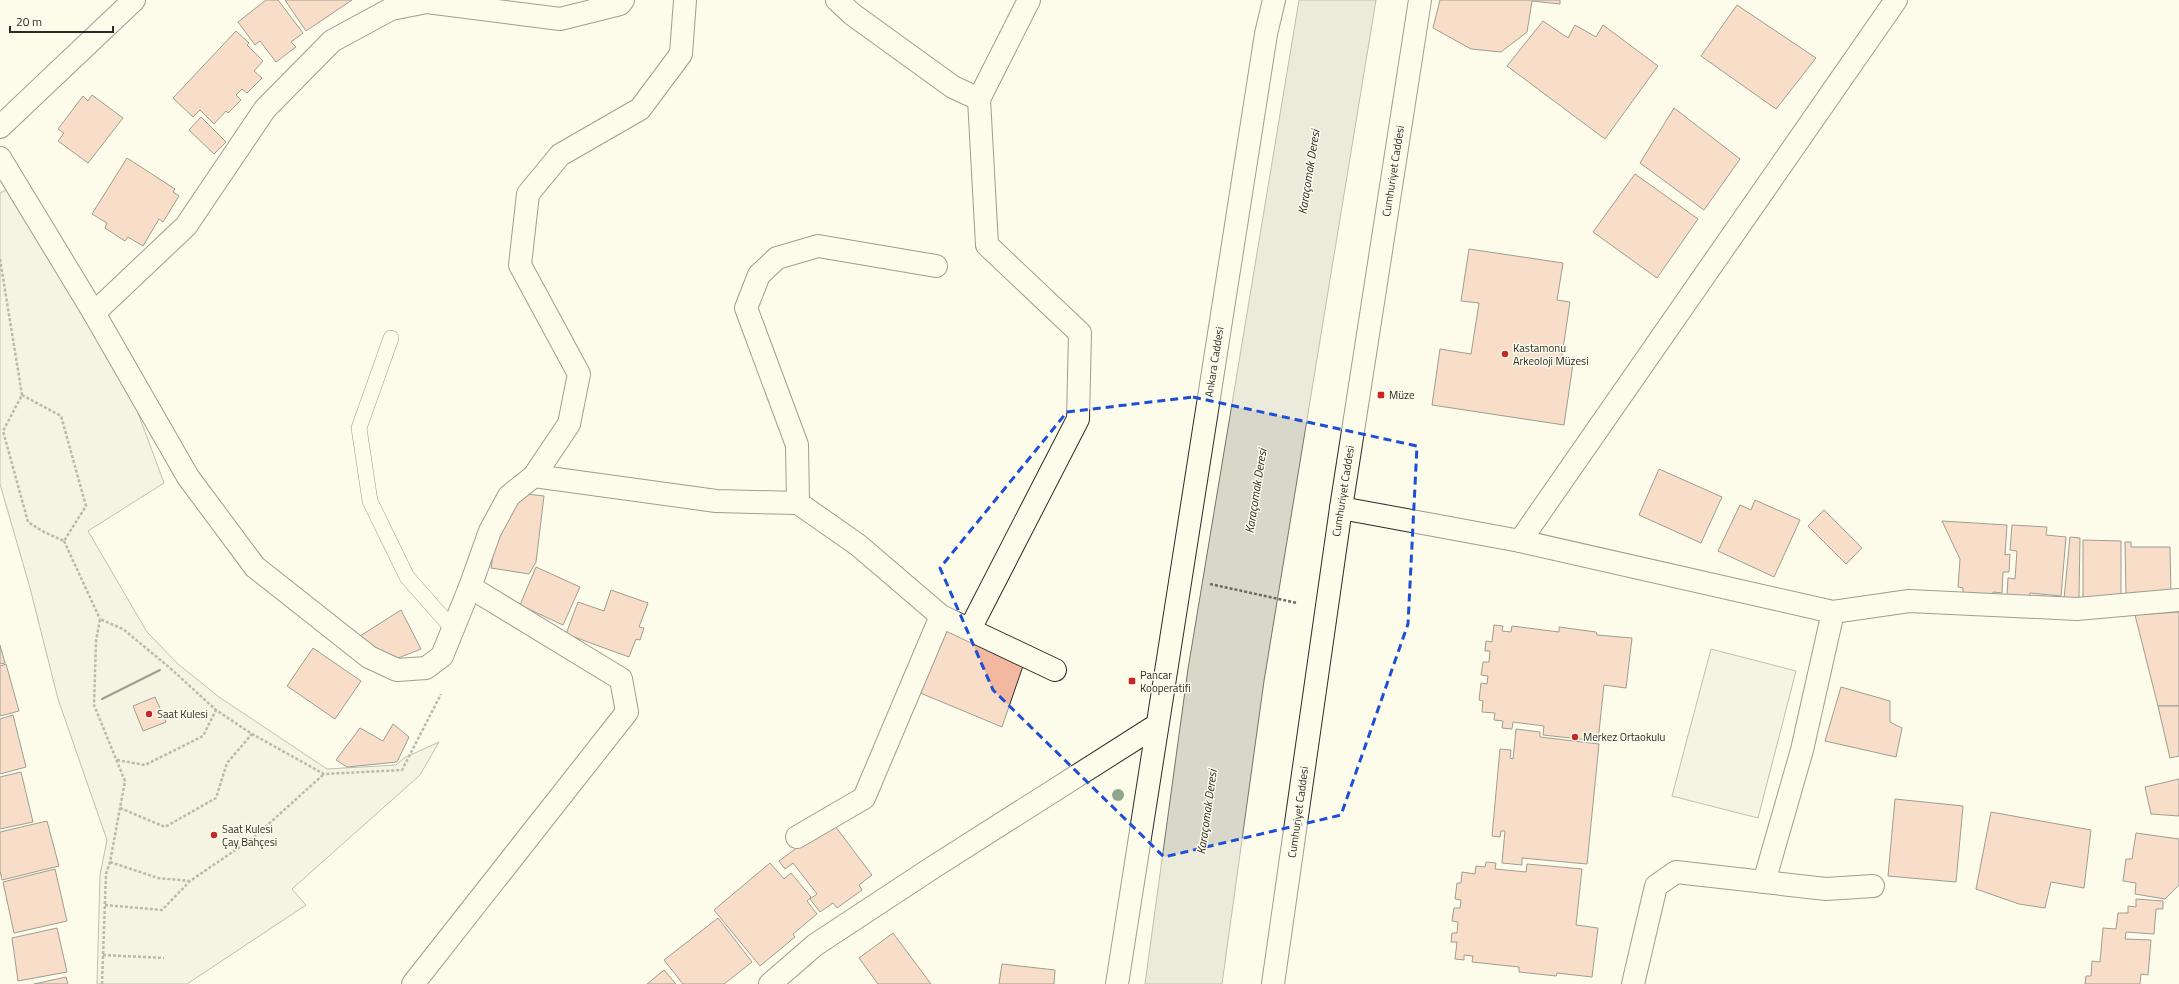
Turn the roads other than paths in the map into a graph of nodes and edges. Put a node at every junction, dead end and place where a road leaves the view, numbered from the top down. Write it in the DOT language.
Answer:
graph roads {
  1 [pos="134,0"];
  2 [pos="623,0"];
  3 [pos="685,0"];
  4 [pos="837,0"];
  5 [pos="1029,0"];
  6 [pos="1274,0"];
  7 [pos="1420,0"];
  8 [pos="1896,0"];
  9 [pos="980,99"];
  10 [pos="0,127"];
  11 [pos="0,158"];
  12 [pos="936,266"];
  13 [pos="94,313"];
  14 [pos="391,338"];
  15 [pos="534,476"];
  16 [pos="798,503"];
  17 [pos="1340,508"];
  18 [pos="1520,541"];
  19 [pos="470,587"];
  20 [pos="2179,600"];
  21 [pos="1833,612"];
  22 [pos="941,616"];
  23 [pos="453,629"];
  24 [pos="970,629"];
  25 [pos="1055,670"];
  26 [pos="1157,725"];
  27 [pos="797,837"];
  28 [pos="1764,882"];
  29 [pos="1873,886"];
  30 [pos="413,984"];
  31 [pos="770,984"];
  32 [pos="1117,984"];
  33 [pos="1273,984"];
  34 [pos="1633,984"];
  1 -- 10 [label="street"];
  2 -- 13 [label="street"];
  3 -- 15 [label="street"];
  4 -- 9 [label="street"];
  5 -- 9 [label="street"];
  6 -- 26 [label="street, Ankara Caddesi"];
  7 -- 17 [label="street, Cumhuriyet Caddesi"];
  8 -- 18 [label="street"];
  9 -- 24 [label="street"];
  11 -- 13 [label="street"];
  12 -- 16 [label="street"];
  13 -- 23 [label="street"];
  14 -- 23 [label="lane"];
  15 -- 16 [label="street"];
  15 -- 19 [label="street"];
  16 -- 22 [label="street"];
  17 -- 18 [label="street"];
  17 -- 33 [label="street, Cumhuriyet Caddesi"];
  18 -- 21 [label="street"];
  19 -- 23 [label="street"];
  19 -- 30 [label="street"];
  20 -- 21 [label="street"];
  21 -- 28 [label="street"];
  22 -- 24 [label="street"];
  22 -- 27 [label="street"];
  24 -- 25 [label="street"];
  26 -- 31 [label="street"];
  26 -- 32 [label="street, Ankara Caddesi"];
  28 -- 29 [label="street"];
  28 -- 34 [label="street"];
}
